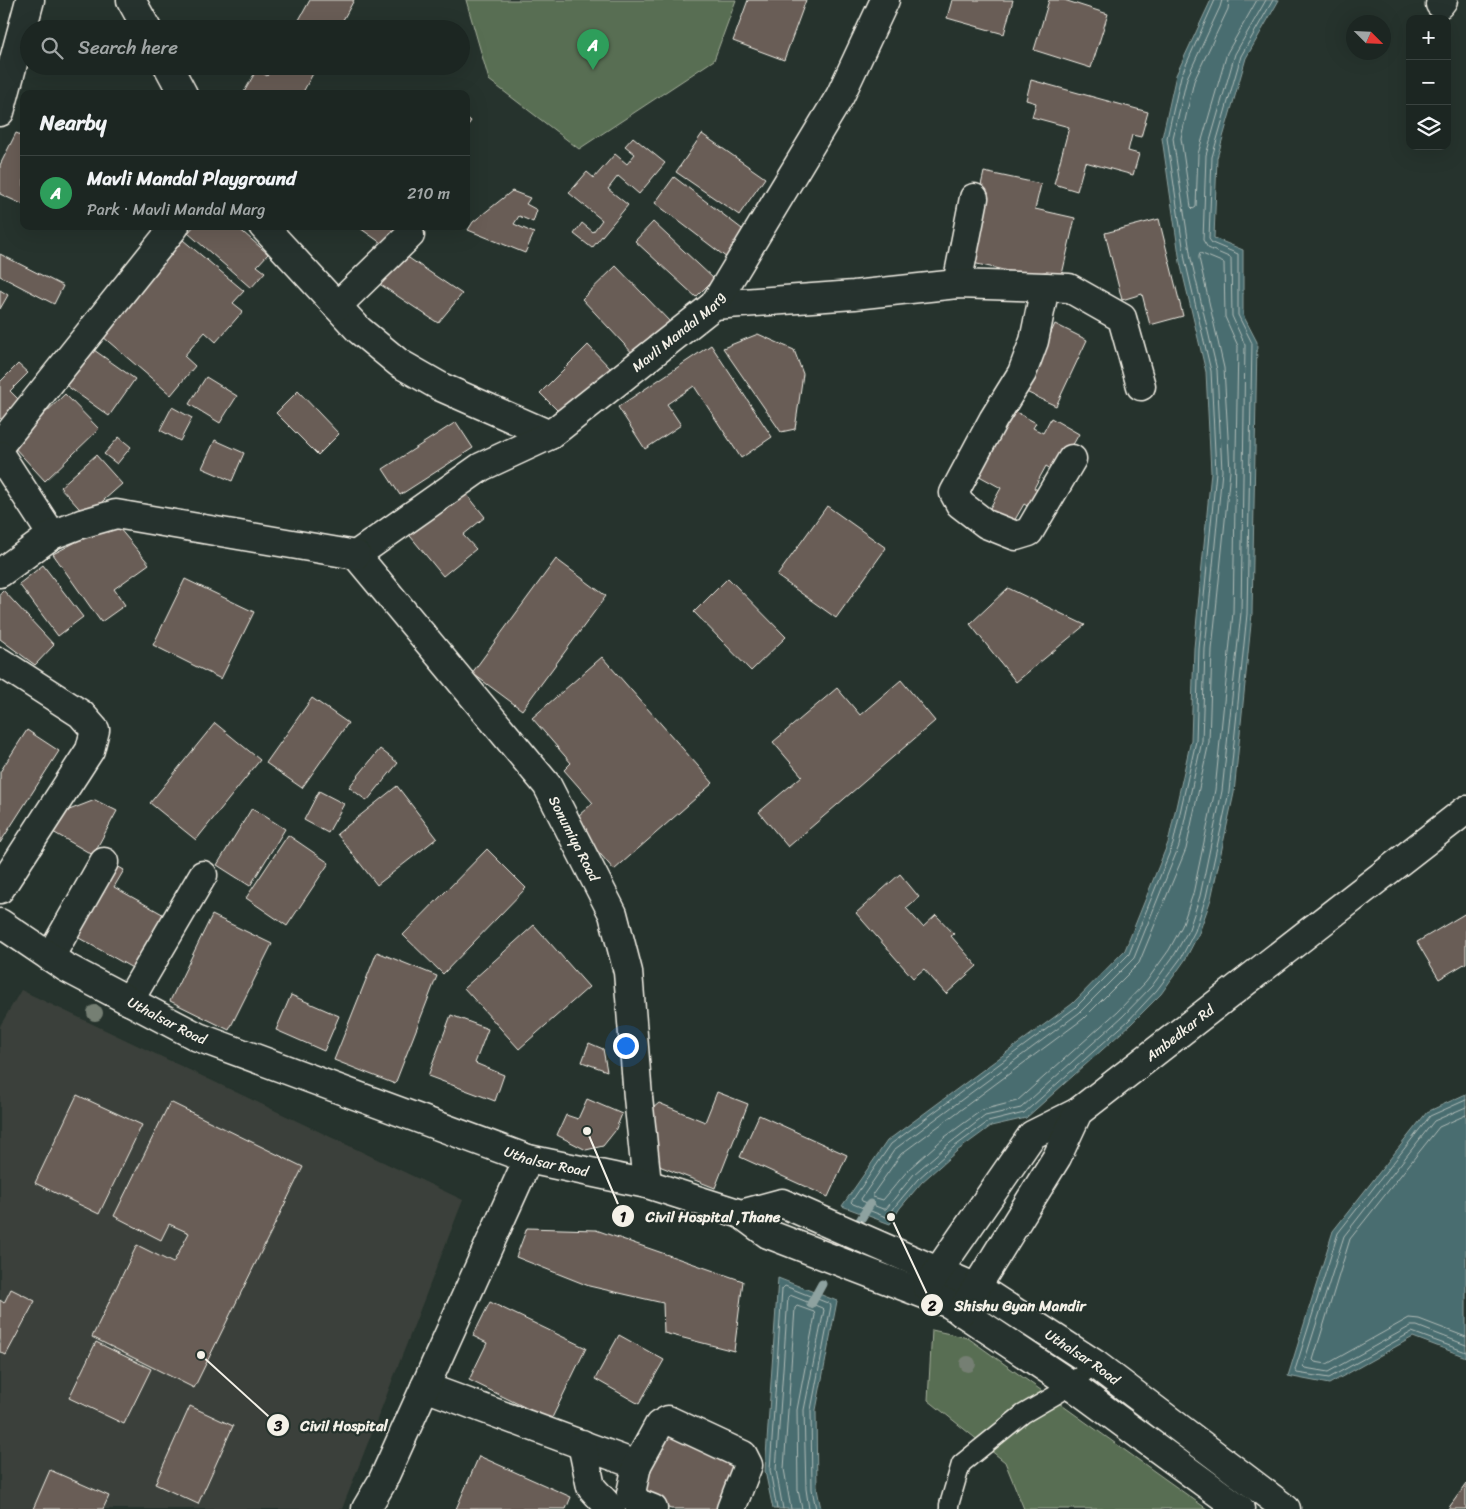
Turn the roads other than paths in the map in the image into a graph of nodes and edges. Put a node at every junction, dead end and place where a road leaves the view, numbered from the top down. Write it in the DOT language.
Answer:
graph roads {
  1 [pos="30,0"];
  2 [pos="131,0"];
  3 [pos="885,0"];
  4 [pos="25,20"];
  5 [pos="142,20"];
  6 [pos="20,37"];
  7 [pos="173,75"];
  8 [pos="181,90"];
  9 [pos="0,112"];
  10 [pos="974,198"];
  11 [pos="172,230"];
  12 [pos="267,230"];
  13 [pos="410,235"];
  14 [pos="957,284"];
  15 [pos="1045,287"];
  16 [pos="714,305"];
  17 [pos="337,306"];
  18 [pos="1140,386"];
  19 [pos="550,435"];
  20 [pos="0,445"];
  21 [pos="0,455"];
  22 [pos="1072,459"];
  23 [pos="52,535"];
  24 [pos="356,555"];
  25 [pos="0,573"];
  26 [pos="0,662"];
  27 [pos="1466,810"];
  28 [pos="104,862"];
  29 [pos="202,875"];
  30 [pos="0,889"];
  31 [pos="0,923"];
  32 [pos="50,957"];
  33 [pos="129,1001"];
  34 [pos="1078,1112"];
  35 [pos="528,1159"];
  36 [pos="647,1184"];
  37 [pos="741,1214"];
  38 [pos="938,1271"];
  39 [pos="976,1288"];
  40 [pos="923,1294"];
  41 [pos="961,1312"];
  42 [pos="1095,1364"];
  43 [pos="1070,1384"];
  44 [pos="425,1387"];
  45 [pos="582,1444"];
  46 [pos="637,1465"];
  47 [pos="366,1509"];
  48 [pos="611,1509"];
  49 [pos="653,1509"];
  50 [pos="731,1509"];
  51 [pos="949,1509"];
  52 [pos="1240,1509"];
  53 [pos="1286,1509"];
  1 -- 4 [label="street"];
  2 -- 5 [label="street"];
  3 -- 16 [label="street, Mavli Mandal Marg"];
  6 -- 9 [label="street"];
  7 -- 8 [label="street"];
  10 -- 14 [label="street"];
  11 -- 20 [label="street"];
  12 -- 17 [label="street"];
  13 -- 17 [label="street"];
  14 -- 15 [label="street"];
  14 -- 16 [label="street"];
  15 -- 18 [label="street"];
  15 -- 22 [label="street"];
  16 -- 19 [label="street, Mavli Mandal Marg"];
  17 -- 19 [label="street"];
  19 -- 24 [label="street, Mavli Mandal Marg"];
  21 -- 23 [label="street"];
  23 -- 24 [label="street"];
  23 -- 25 [label="street"];
  24 -- 36 [label="street, Sonumiya Road"];
  26 -- 30 [label="street"];
  27 -- 34 [label="street, Ambedkar Rd"];
  28 -- 32 [label="street"];
  29 -- 33 [label="street"];
  31 -- 32 [label="street, Uthalsar Road"];
  32 -- 33 [label="street, Uthalsar Road"];
  33 -- 35 [label="street, Uthalsar Road"];
  34 -- 38 [label="street"];
  34 -- 39 [label="street, Ambedkar Rd"];
  35 -- 36 [label="street, Uthalsar Road"];
  35 -- 44 [label="street"];
  36 -- 37 [label="street, Uthalsar Road"];
  37 -- 38 [label="street, Uthalsar Road"];
  37 -- 40 [label="street"];
  38 -- 39 [label="street, Uthalsar Road"];
  38 -- 40 [label="street"];
  39 -- 41 [label="street, Ambedkar Rd"];
  39 -- 42 [label="street, Uthalsar Road"];
  40 -- 41 [label="street"];
  41 -- 43 [label="street"];
  42 -- 43 [label="lane"];
  42 -- 53 [label="street, Uthalsar Road"];
  43 -- 51 [label="lane"];
  43 -- 52 [label="street"];
  44 -- 45 [label="street"];
  44 -- 47 [label="street"];
  45 -- 46 [label="street"];
  45 -- 48 [label="street"];
  46 -- 49 [label="street"];
  46 -- 50 [label="street"];
}
